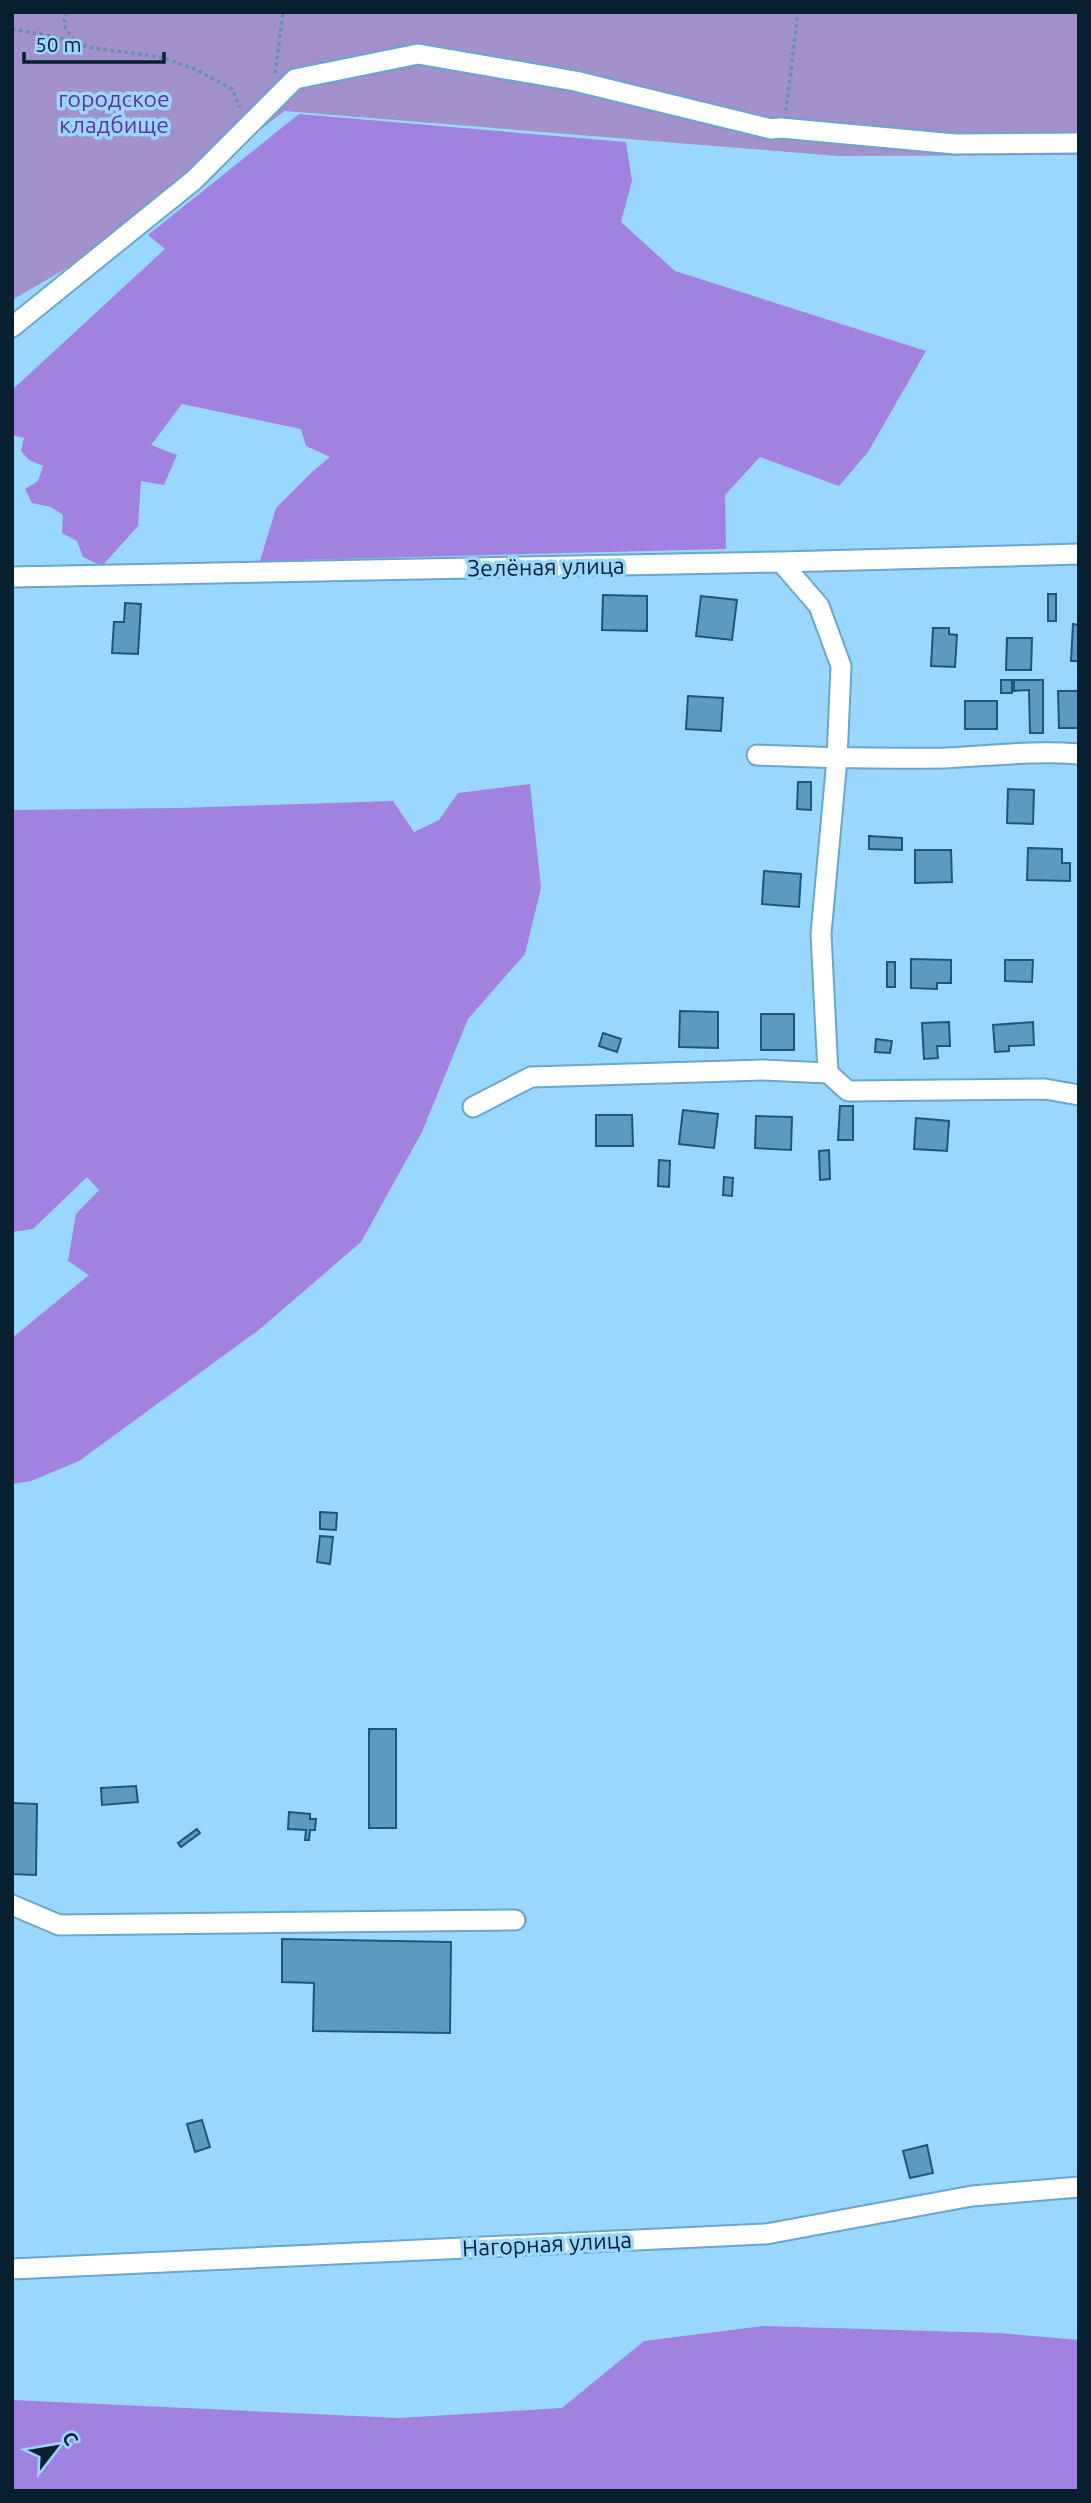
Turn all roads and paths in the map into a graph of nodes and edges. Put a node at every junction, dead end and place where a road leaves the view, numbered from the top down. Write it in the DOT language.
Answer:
graph roads {
  1 [pos="66,12"];
  2 [pos="284,12"];
  3 [pos="798,12"];
  4 [pos="12,29"];
  5 [pos="74,41"];
  6 [pos="271,103"];
  7 [pos="781,128"];
  8 [pos="243,131"];
  9 [pos="1079,143"];
  10 [pos="12,327"];
  11 [pos="1079,554"];
  12 [pos="781,562"];
  13 [pos="12,577"];
  14 [pos="1079,754"];
  15 [pos="757,755"];
  16 [pos="837,758"];
  17 [pos="828,1073"];
  18 [pos="1079,1095"];
  19 [pos="473,1107"];
  20 [pos="12,1905"];
  21 [pos="515,1920"];
  22 [pos="1079,2187"];
  23 [pos="12,2269"];
  1 -- 5 [label="path"];
  2 -- 6 [label="path"];
  3 -- 7 [label="path"];
  4 -- 5 [label="path"];
  5 -- 8 [label="path"];
  6 -- 7 [label="street"];
  6 -- 8 [label="street"];
  7 -- 9 [label="street"];
  8 -- 10 [label="street"];
  11 -- 12 [label="street, Зелёная улица"];
  12 -- 13 [label="street, Зелёная улица"];
  12 -- 16 [label="street"];
  14 -- 16 [label="street"];
  15 -- 16 [label="street"];
  16 -- 17 [label="street"];
  17 -- 18 [label="street"];
  17 -- 19 [label="street"];
  20 -- 21 [label="street"];
  22 -- 23 [label="street, Нагорная улица"];
}
